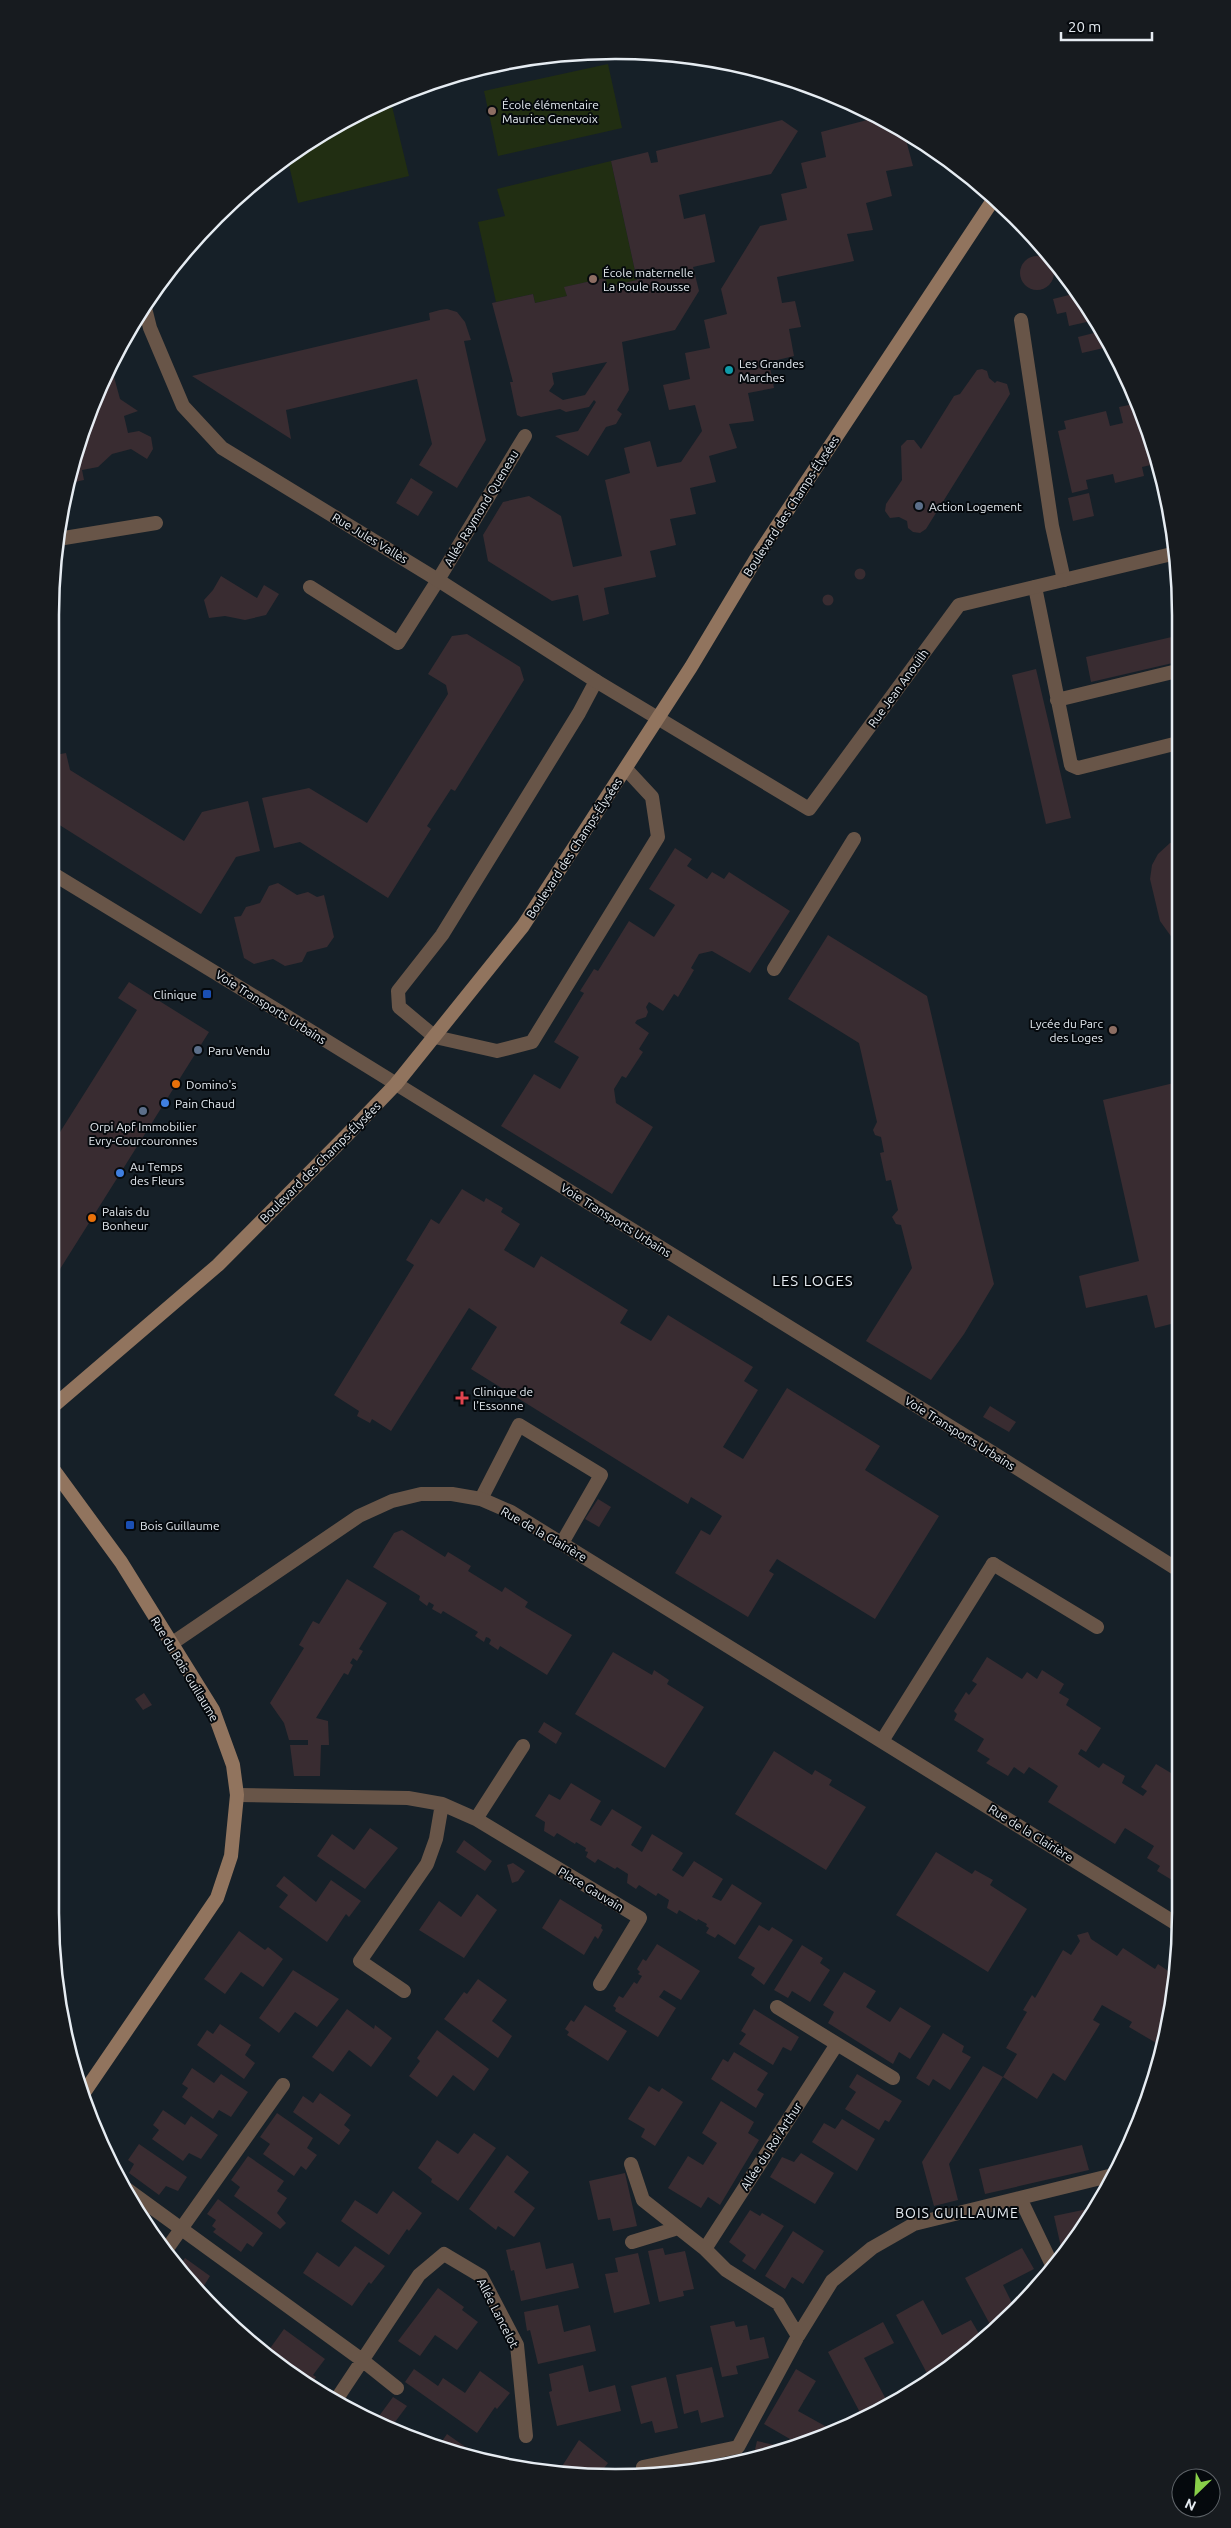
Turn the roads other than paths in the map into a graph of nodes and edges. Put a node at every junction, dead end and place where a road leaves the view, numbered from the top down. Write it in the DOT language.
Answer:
graph roads {
  1 [pos="990,204"];
  2 [pos="147,315"];
  3 [pos="1021,320"];
  4 [pos="525,436"];
  5 [pos="156,523"];
  6 [pos="65,538"];
  7 [pos="1168,555"];
  8 [pos="438,580"];
  9 [pos="1064,580"];
  10 [pos="1035,587"];
  11 [pos="310,588"];
  12 [pos="1172,672"];
  13 [pos="596,681"];
  14 [pos="1057,700"];
  15 [pos="658,718"];
  16 [pos="1172,744"];
  17 [pos="626,769"];
  18 [pos="854,839"];
  19 [pos="59,878"];
  20 [pos="774,969"];
  21 [pos="435,1037"];
  22 [pos="396,1084"];
  23 [pos="59,1401"];
  24 [pos="59,1477"];
  25 [pos="481,1499"];
  26 [pos="562,1543"];
  27 [pos="1172,1566"];
  28 [pos="1097,1627"];
  29 [pos="171,1644"];
  30 [pos="882,1741"];
  31 [pos="523,1746"];
  32 [pos="237,1795"];
  33 [pos="442,1804"];
  34 [pos="476,1819"];
  35 [pos="1172,1921"];
  36 [pos="600,1984"];
  37 [pos="404,1992"];
  38 [pos="777,2007"];
  39 [pos="838,2044"];
  40 [pos="893,2078"];
  41 [pos="283,2085"];
  42 [pos="87,2087"];
  43 [pos="631,2164"];
  44 [pos="1106,2177"];
  45 [pos="136,2196"];
  46 [pos="1020,2198"];
  47 [pos="182,2228"];
  48 [pos="678,2228"];
  49 [pos="632,2242"];
  50 [pos="170,2245"];
  51 [pos="705,2249"];
  52 [pos="1050,2260"];
  53 [pos="798,2336"];
  54 [pos="362,2360"];
  55 [pos="396,2388"];
  56 [pos="339,2396"];
  57 [pos="526,2436"];
  58 [pos="643,2467"];
  1 -- 15 [label="main road, Boulevard des Champs-Élysées"];
  2 -- 8 [label="street, Rue Jules Vallès"];
  3 -- 9 [label="street"];
  4 -- 8 [label="street, Allée Raymond Queneau"];
  5 -- 6 [label="street"];
  7 -- 9 [label="street, Rue Jean Anouilh"];
  8 -- 11 [label="street, Allée Raymond Queneau"];
  8 -- 13 [label="street, Rue Jules Vallès"];
  9 -- 10 [label="street, Rue Jean Anouilh"];
  10 -- 14 [label="street"];
  10 -- 15 [label="street, Rue Jean Anouilh"];
  12 -- 14 [label="street"];
  13 -- 15 [label="street, Rue Jules Vallès"];
  13 -- 21 [label="street"];
  14 -- 16 [label="street"];
  15 -- 17 [label="main road, Boulevard des Champs-Élysées"];
  17 -- 21 [label="main road, Boulevard des Champs-Élysées"];
  17 -- 21 [label="street"];
  18 -- 20 [label="street"];
  19 -- 22 [label="street, Voie Transports Urbains"];
  21 -- 22 [label="main road, Boulevard des Champs-Élysées"];
  22 -- 23 [label="main road, Boulevard des Champs-Élysées"];
  22 -- 27 [label="street, Voie Transports Urbains"];
  24 -- 29 [label="main road, Rue du Bois Guillaume"];
  25 -- 26 [label="street, Rue de la Clairière"];
  25 -- 26 [label="street"];
  25 -- 29 [label="street, Rue de la Clairière"];
  26 -- 30 [label="street, Rue de la Clairière"];
  28 -- 30 [label="street"];
  29 -- 32 [label="main road, Rue du Bois Guillaume"];
  30 -- 35 [label="street, Rue de la Clairière"];
  31 -- 34 [label="street"];
  32 -- 33 [label="street, Place Gauvain"];
  32 -- 42 [label="main road, Rue du Bois Guillaume"];
  33 -- 34 [label="street, Place Gauvain"];
  33 -- 37 [label="street"];
  34 -- 36 [label="street, Place Gauvain"];
  38 -- 39 [label="street"];
  39 -- 40 [label="street"];
  39 -- 51 [label="street, Allée du Roi Arthur"];
  41 -- 47 [label="street"];
  43 -- 48 [label="street"];
  44 -- 46 [label="street"];
  45 -- 47 [label="street"];
  46 -- 52 [label="street"];
  46 -- 53 [label="street"];
  47 -- 50 [label="street"];
  47 -- 54 [label="street"];
  48 -- 49 [label="street"];
  48 -- 51 [label="street"];
  51 -- 53 [label="street"];
  53 -- 58 [label="street"];
  54 -- 55 [label="street"];
  54 -- 56 [label="street, Allée Lancelot"];
  54 -- 57 [label="street, Allée Lancelot"];
}
